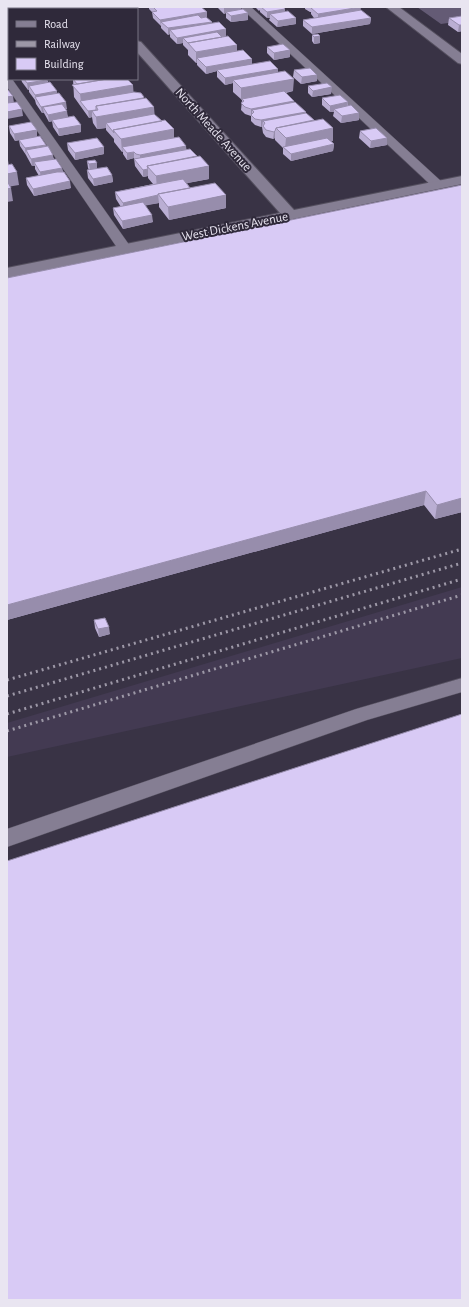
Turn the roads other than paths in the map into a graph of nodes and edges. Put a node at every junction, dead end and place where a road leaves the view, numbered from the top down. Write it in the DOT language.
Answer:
graph roads {
  1 [pos="245,7"];
  2 [pos="392,7"];
  3 [pos="138,46"];
  4 [pos="462,60"];
  5 [pos="7,79"];
  6 [pos="462,180"];
  7 [pos="438,185"];
  8 [pos="290,216"];
  9 [pos="125,249"];
  10 [pos="7,273"];
  11 [pos="462,685"];
  12 [pos="7,838"];
  1 -- 7 [label="lane"];
  2 -- 4 [label="street"];
  3 -- 8 [label="street, North Meade Avenue"];
  5 -- 9 [label="lane"];
  6 -- 7 [label="street, West Dickens Avenue"];
  7 -- 8 [label="street, West Dickens Avenue"];
  8 -- 9 [label="street, West Dickens Avenue"];
  9 -- 10 [label="street, West Dickens Avenue"];
  11 -- 12 [label="lane"];
}
